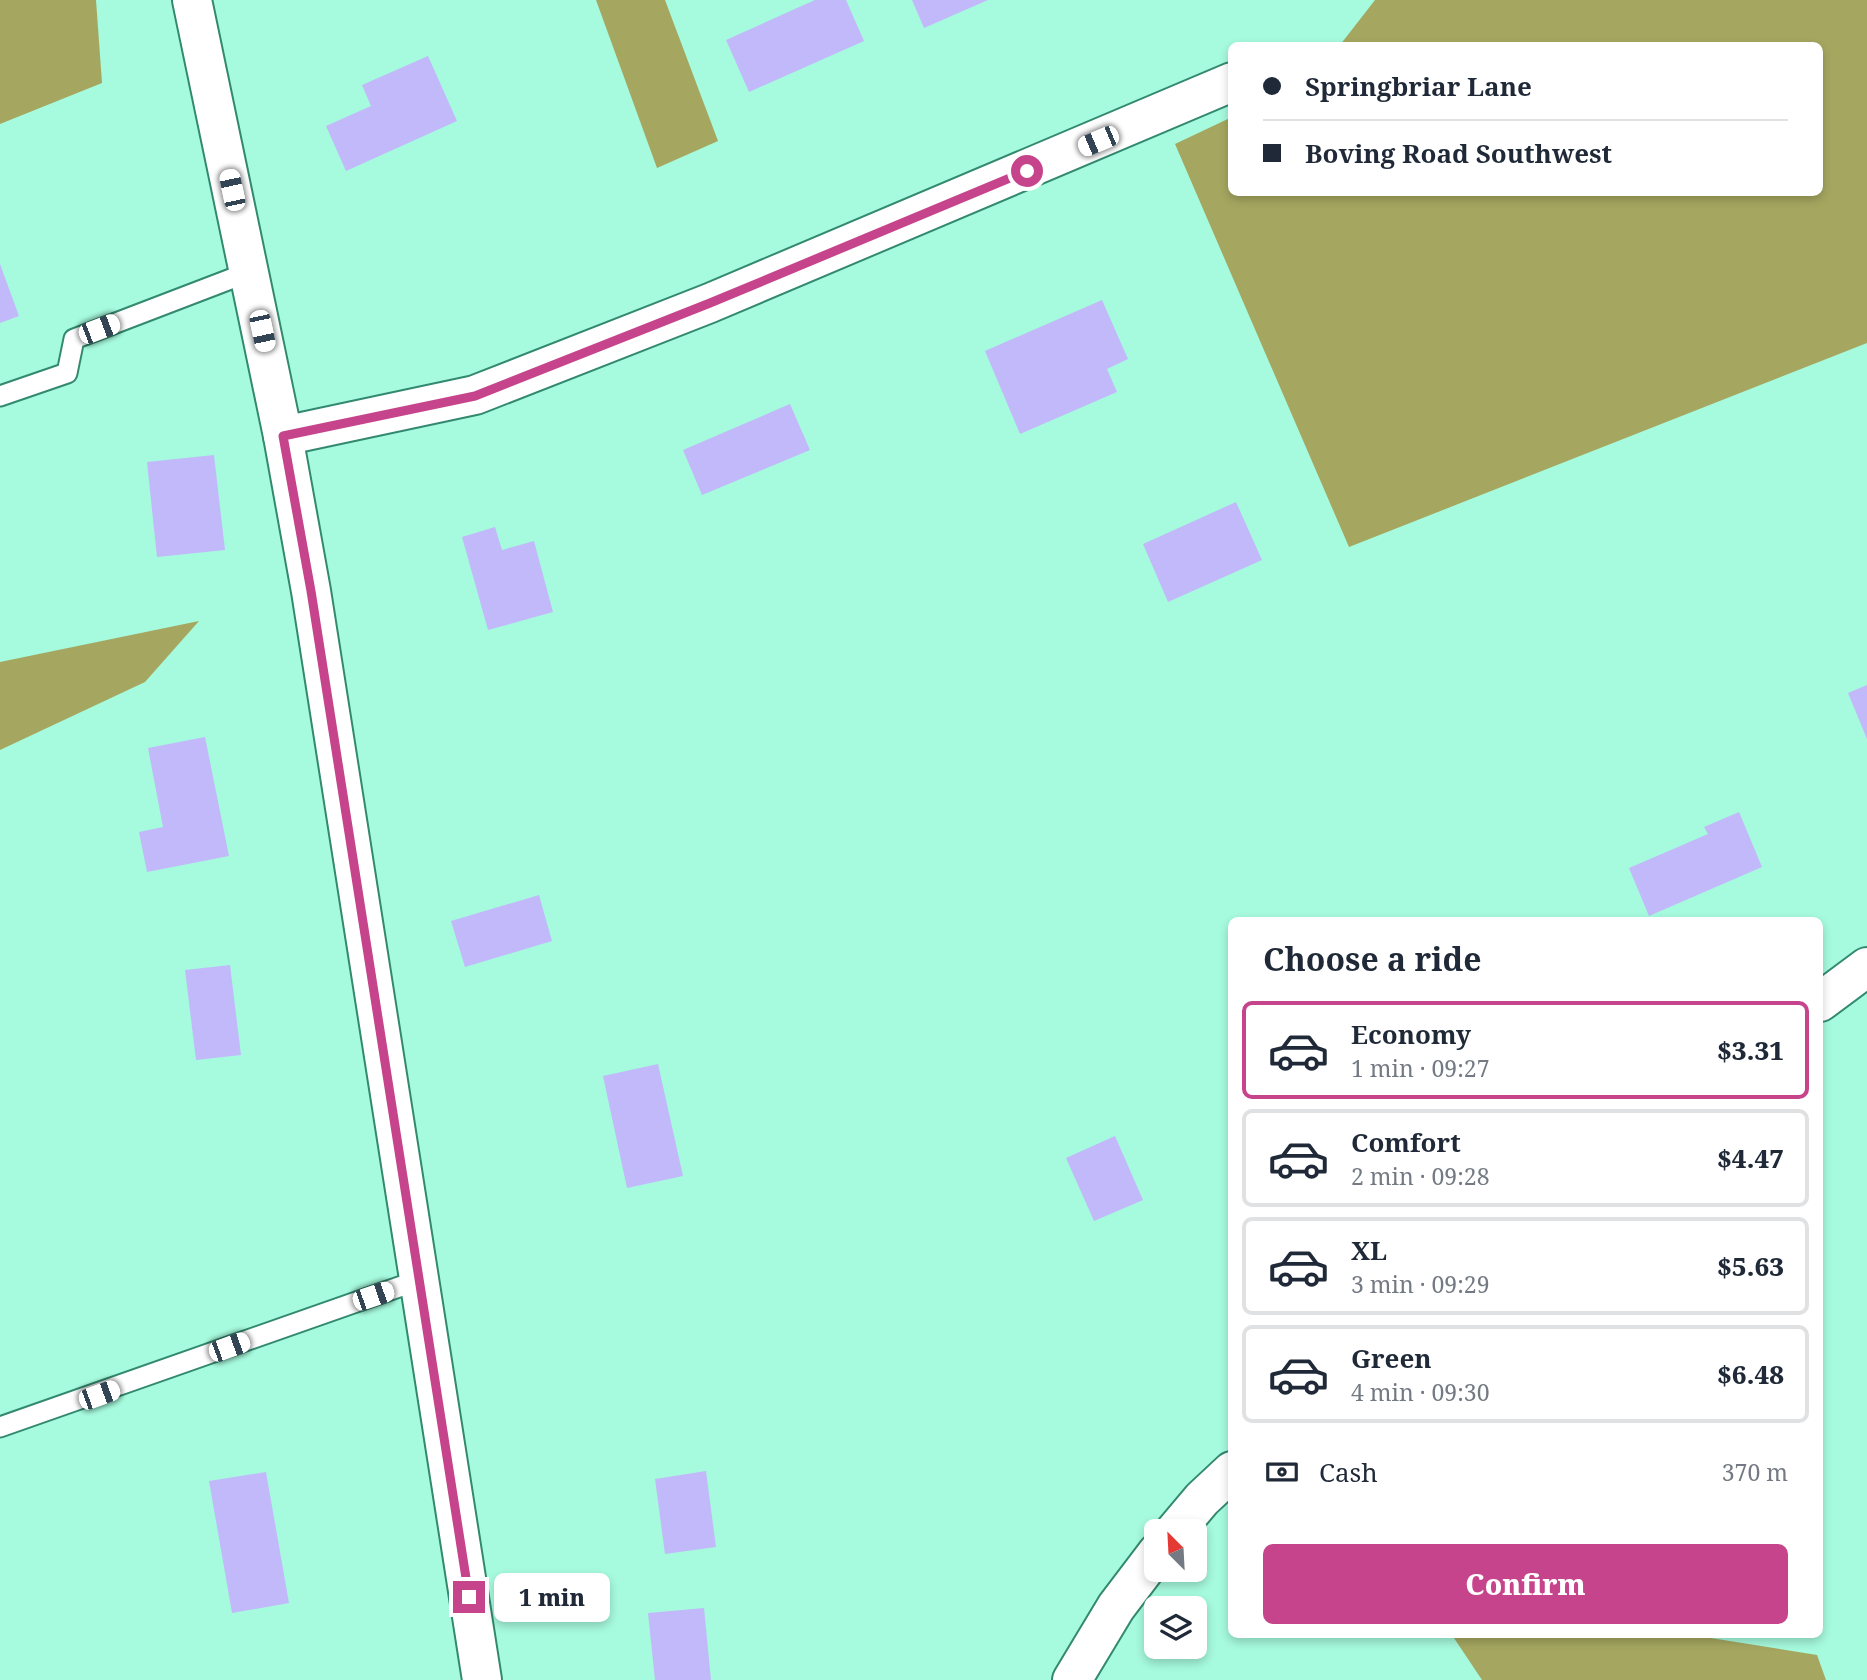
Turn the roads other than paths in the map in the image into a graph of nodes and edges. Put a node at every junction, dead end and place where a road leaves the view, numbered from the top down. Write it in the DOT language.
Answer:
graph roads {
  1 [pos="192,0"];
  2 [pos="1228,84"];
  3 [pos="249,272"];
  4 [pos="0,396"];
  5 [pos="283,436"];
  6 [pos="1867,967"];
  7 [pos="1823,1000"];
  8 [pos="419,1280"];
  9 [pos="0,1427"];
  10 [pos="1228,1475"];
  11 [pos="1185,1519"];
  12 [pos="1144,1570"];
  13 [pos="482,1680"];
  14 [pos="1072,1680"];
  1 -- 3 [label="street"];
  2 -- 5 [label="street"];
  3 -- 4 [label="lane"];
  3 -- 5 [label="street"];
  5 -- 8 [label="street"];
  6 -- 7 [label="street"];
  8 -- 9 [label="lane"];
  8 -- 13 [label="street"];
  10 -- 11 [label="street"];
  12 -- 14 [label="street"];
}
